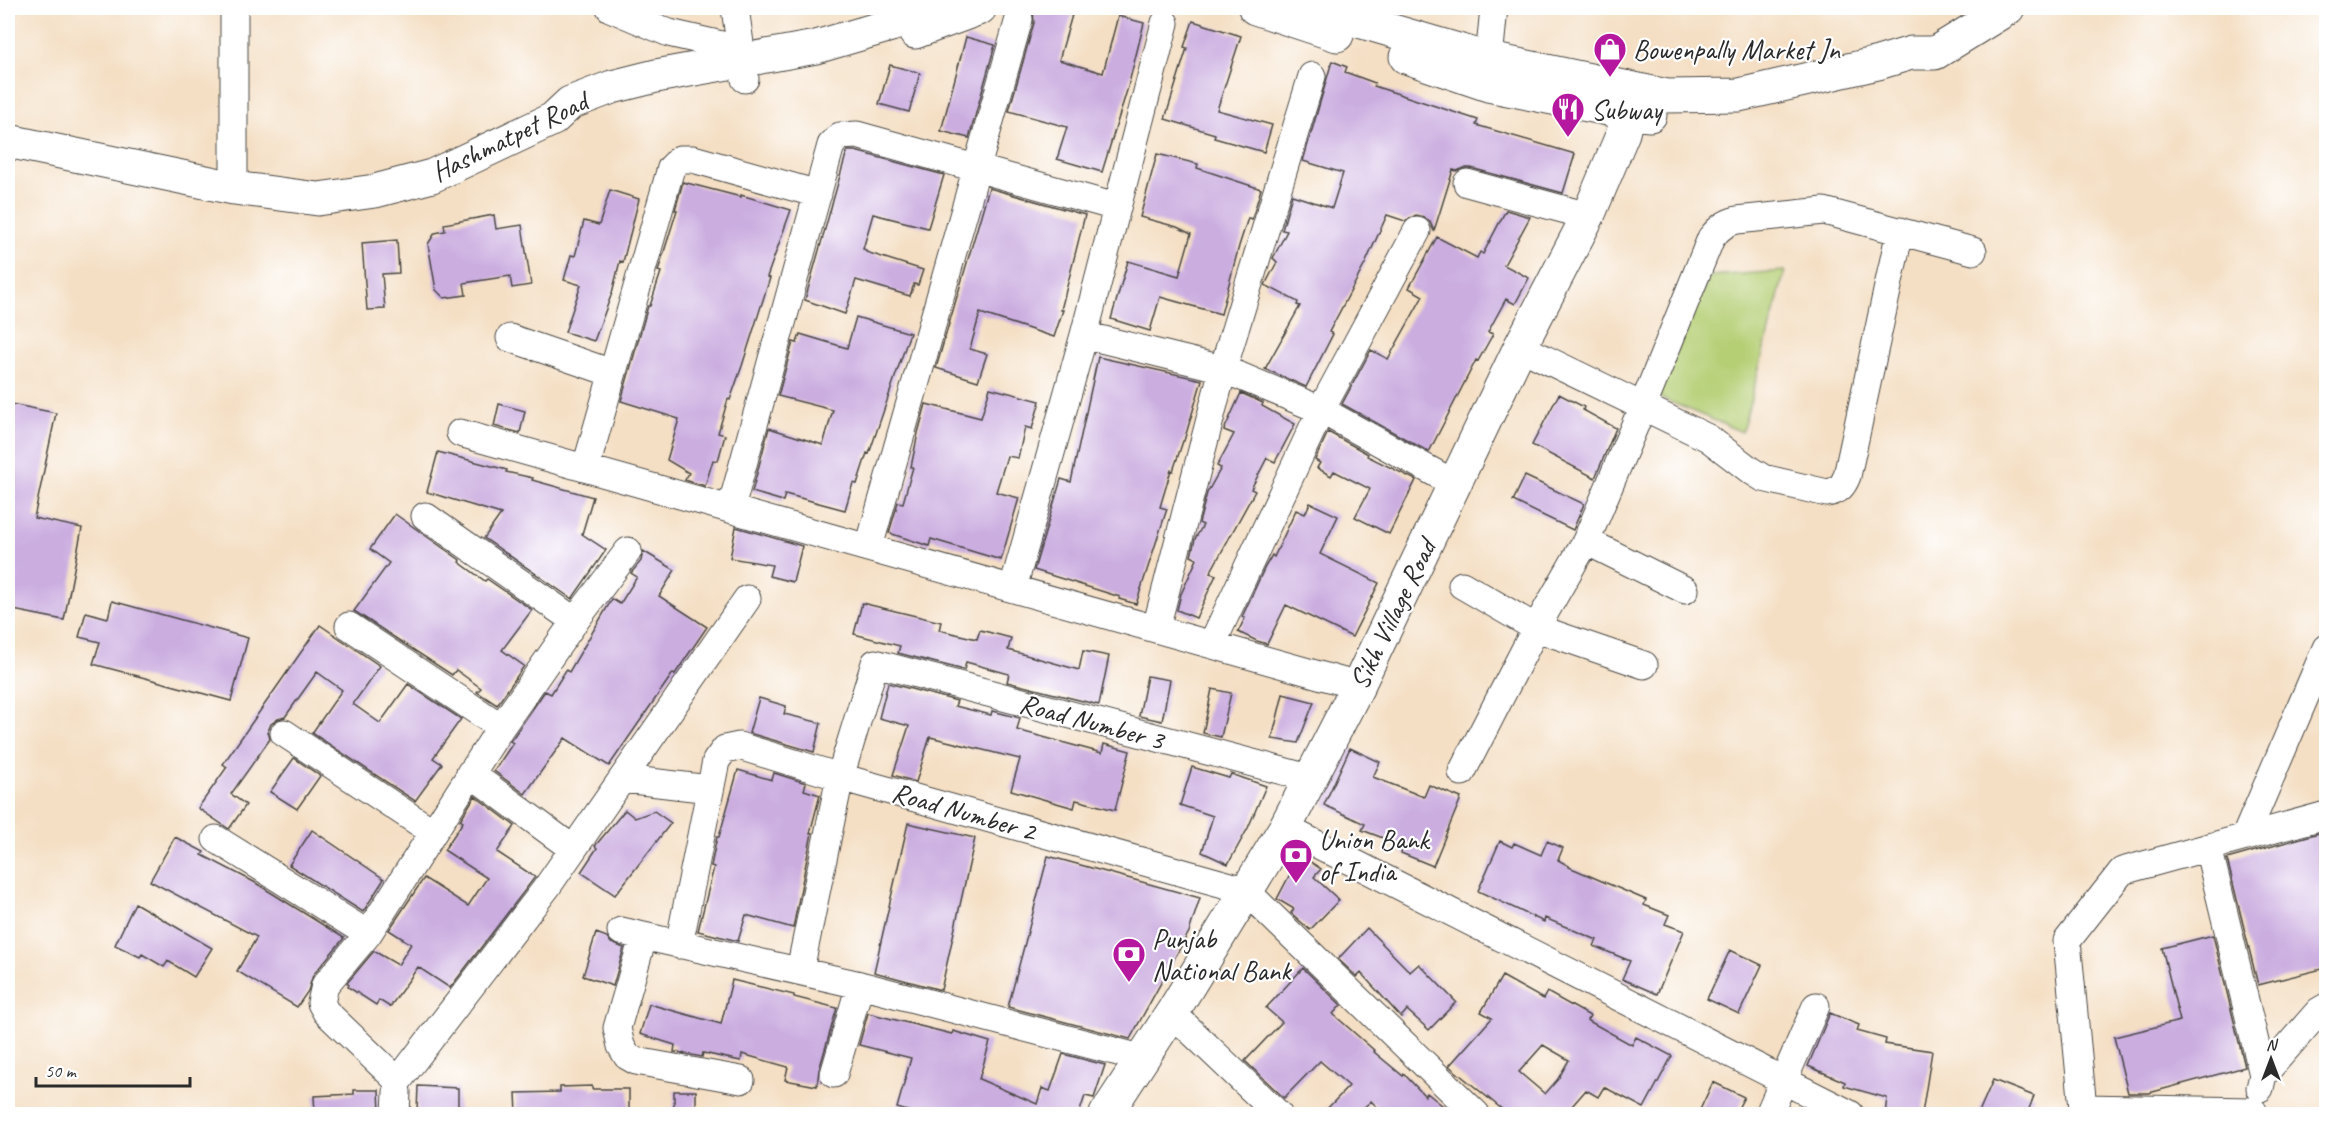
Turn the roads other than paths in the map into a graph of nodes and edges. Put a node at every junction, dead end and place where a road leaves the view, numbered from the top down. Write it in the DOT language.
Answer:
graph roads {
  1 [pos="234,8"];
  2 [pos="610,8"];
  3 [pos="735,8"];
  4 [pos="935,8"];
  5 [pos="980,8"];
  6 [pos="1255,8"];
  7 [pos="1314,8"];
  8 [pos="1494,8"];
  9 [pos="2008,8"];
  10 [pos="1018,19"];
  11 [pos="1165,23"];
  12 [pos="1489,59"];
  13 [pos="742,63"];
  14 [pos="1312,76"];
  15 [pos="1631,101"];
  16 [pos="8,141"];
  17 [pos="977,168"];
  18 [pos="1467,183"];
  19 [pos="234,188"];
  20 [pos="818,194"];
  21 [pos="1116,207"];
  22 [pos="1588,216"];
  23 [pos="1417,231"];
  24 [pos="1900,231"];
  25 [pos="1973,251"];
  26 [pos="1084,335"];
  27 [pos="510,338"];
  28 [pos="1520,347"];
  29 [pos="1223,369"];
  30 [pos="612,373"];
  31 [pos="1643,406"];
  32 [pos="1321,410"];
  33 [pos="460,433"];
  34 [pos="586,467"];
  35 [pos="1455,484"];
  36 [pos="731,508"];
  37 [pos="425,516"];
  38 [pos="1586,541"];
  39 [pos="869,547"];
  40 [pos="628,551"];
  41 [pos="1462,585"];
  42 [pos="1013,588"];
  43 [pos="1685,590"];
  44 [pos="747,599"];
  45 [pos="575,621"];
  46 [pos="349,626"];
  47 [pos="1156,628"];
  48 [pos="1536,628"];
  49 [pos="1212,644"];
  50 [pos="2326,648"];
  51 [pos="1644,665"];
  52 [pos="1358,686"];
  53 [pos="501,727"];
  54 [pos="284,733"];
  55 [pos="1462,772"];
  56 [pos="470,773"];
  57 [pos="840,777"];
  58 [pos="1309,778"];
  59 [pos="624,779"];
  60 [pos="710,789"];
  61 [pos="2326,815"];
  62 [pos="1285,828"];
  63 [pos="433,832"];
  64 [pos="2245,837"];
  65 [pos="216,839"];
  66 [pos="2208,847"];
  67 [pos="573,849"];
  68 [pos="1245,890"];
  69 [pos="368,934"];
  70 [pos="679,945"];
  71 [pos="800,970"];
  72 [pos="860,985"];
  73 [pos="1816,1006"];
  74 [pos="2326,1007"];
  75 [pos="1172,1013"];
  76 [pos="1141,1058"];
  77 [pos="834,1074"];
  78 [pos="2263,1075"];
  79 [pos="741,1080"];
  80 [pos="1783,1081"];
  81 [pos="2252,1113"];
  82 [pos="1106,1114"];
  83 [pos="1278,1114"];
  84 [pos="1476,1114"];
  85 [pos="1769,1114"];
  86 [pos="1850,1114"];
  1 -- 19 [label="street"];
  2 -- 13 [label="street"];
  3 -- 13 [label="street"];
  4 -- 13 [label="main road"];
  5 -- 13 [label="main road"];
  6 -- 15 [label="main road"];
  7 -- 12 [label="main road"];
  8 -- 12 [label="street"];
  9 -- 15 [label="main road"];
  10 -- 17 [label="street"];
  11 -- 21 [label="street"];
  12 -- 15 [label="main road"];
  13 -- 19 [label="main road, Hashmatpet Road"];
  14 -- 29 [label="street"];
  15 -- 22 [label="main road, Sikh Village Road"];
  16 -- 19 [label="main road, Hashmatpet Road"];
  17 -- 20 [label="street"];
  17 -- 21 [label="street"];
  17 -- 39 [label="street"];
  18 -- 22 [label="street"];
  20 -- 30 [label="street"];
  20 -- 36 [label="street"];
  21 -- 26 [label="street"];
  22 -- 28 [label="main road, Sikh Village Road"];
  23 -- 32 [label="street"];
  24 -- 25 [label="street"];
  24 -- 31 [label="street"];
  24 -- 31 [label="street"];
  26 -- 29 [label="street"];
  26 -- 42 [label="street"];
  27 -- 30 [label="street"];
  28 -- 31 [label="street"];
  28 -- 35 [label="main road, Sikh Village Road"];
  29 -- 32 [label="street"];
  29 -- 47 [label="street"];
  30 -- 34 [label="street"];
  31 -- 38 [label="street"];
  32 -- 35 [label="street"];
  32 -- 49 [label="street"];
  33 -- 34 [label="street"];
  34 -- 36 [label="street"];
  35 -- 52 [label="main road, Sikh Village Road"];
  36 -- 39 [label="street"];
  37 -- 45 [label="street"];
  38 -- 43 [label="street"];
  38 -- 48 [label="street"];
  39 -- 42 [label="street"];
  40 -- 45 [label="street"];
  41 -- 48 [label="street"];
  42 -- 47 [label="street"];
  44 -- 59 [label="street"];
  45 -- 53 [label="street"];
  46 -- 53 [label="street"];
  47 -- 49 [label="street"];
  48 -- 51 [label="street"];
  48 -- 55 [label="street"];
  49 -- 52 [label="street"];
  50 -- 64 [label="street"];
  52 -- 58 [label="main road, Sikh Village Road"];
  53 -- 56 [label="street"];
  54 -- 63 [label="street"];
  56 -- 63 [label="street"];
  56 -- 67 [label="street"];
  57 -- 58 [label="street, Road Number 3"];
  57 -- 60 [label="street, Road Number 2"];
  57 -- 68 [label="street, Road Number 2"];
  57 -- 71 [label="street"];
  58 -- 62 [label="main road, Sikh Village Road"];
  59 -- 60 [label="street"];
  59 -- 67 [label="street"];
  60 -- 70 [label="street"];
  61 -- 64 [label="street"];
  62 -- 68 [label="main road, Sikh Village Road"];
  62 -- 80 [label="street"];
  63 -- 69 [label="street"];
  64 -- 66 [label="street"];
  65 -- 69 [label="street"];
  66 -- 78 [label="street"];
  66 -- 81 [label="street"];
  67 -- 69 [label="street"];
  68 -- 75 [label="main road, Sikh Village Road"];
  68 -- 84 [label="street"];
  70 -- 71 [label="street"];
  70 -- 79 [label="street"];
  71 -- 72 [label="street"];
  72 -- 76 [label="street"];
  72 -- 77 [label="street"];
  73 -- 80 [label="street"];
  74 -- 78 [label="street"];
  75 -- 76 [label="main road, Sikh Village Road"];
  75 -- 83 [label="street"];
  76 -- 82 [label="main road, Sikh Village Road"];
  78 -- 81 [label="street"];
  80 -- 85 [label="street"];
  80 -- 86 [label="street"];
}
